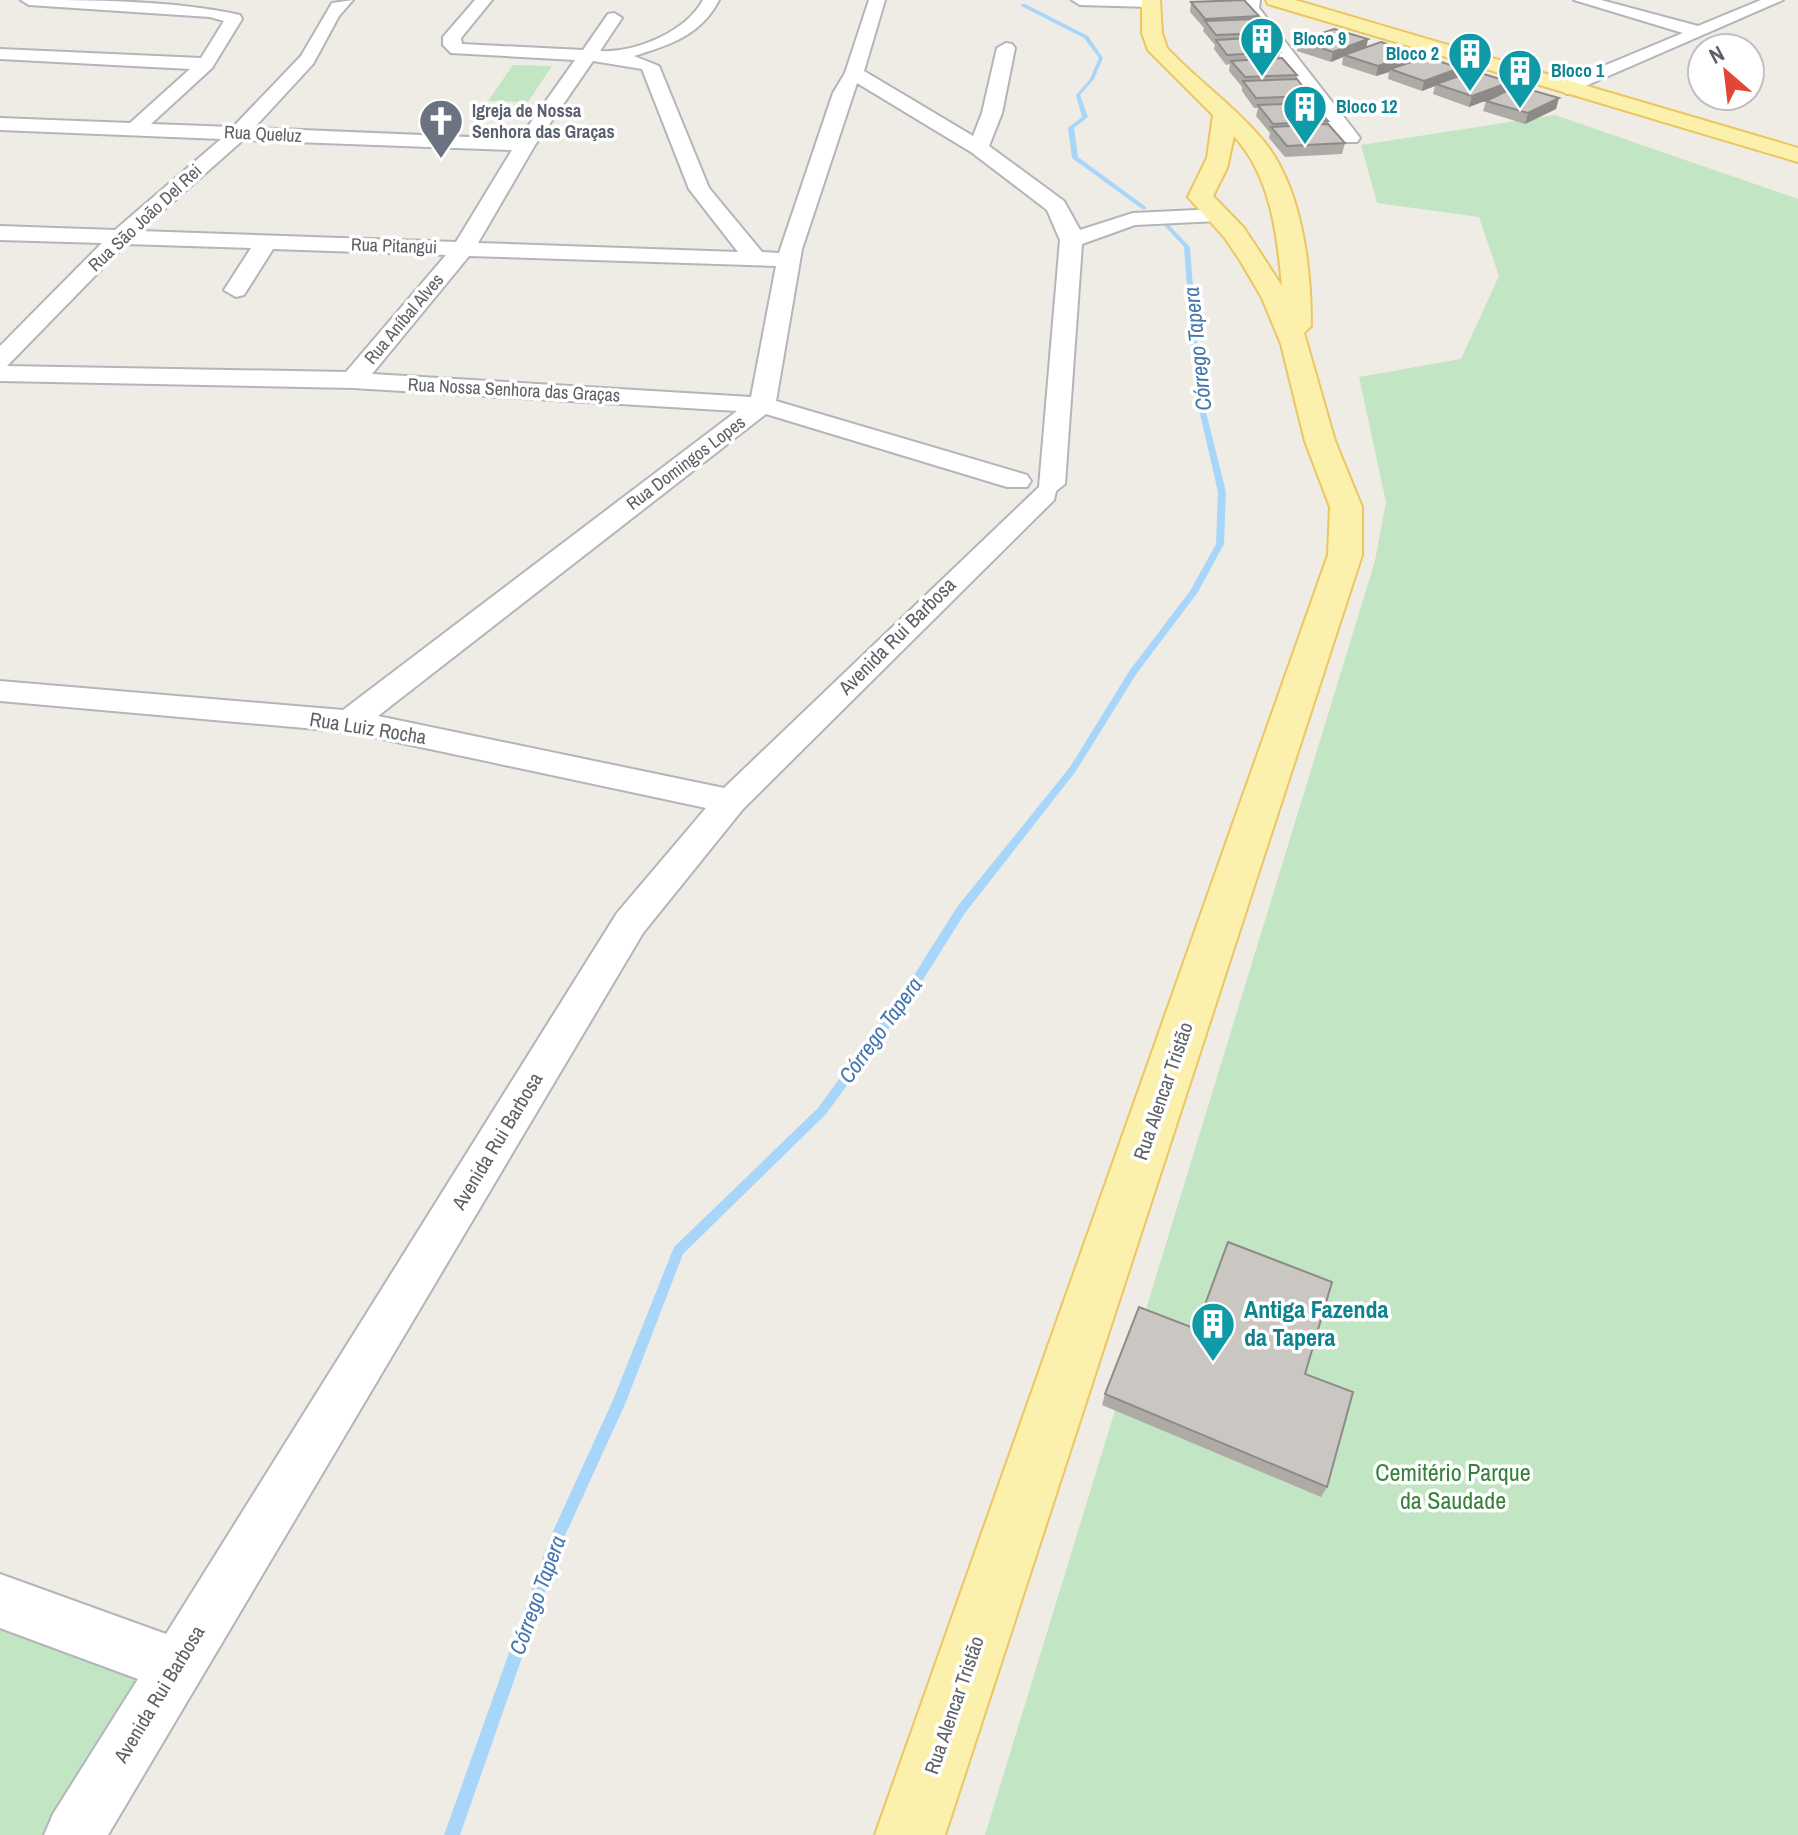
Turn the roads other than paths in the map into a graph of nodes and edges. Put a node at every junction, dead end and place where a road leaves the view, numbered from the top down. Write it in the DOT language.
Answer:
graph roads {
  1 [pos="29,0"];
  2 [pos="114,0"];
  3 [pos="345,0"];
  4 [pos="484,0"];
  5 [pos="711,0"];
  6 [pos="877,0"];
  7 [pos="1080,0"];
  8 [pos="1275,0"];
  9 [pos="1582,0"];
  10 [pos="1775,0"];
  11 [pos="1158,4"];
  12 [pos="94,6"];
  13 [pos="1259,6"];
  14 [pos="1297,8"];
  15 [pos="614,18"];
  16 [pos="1700,32"];
  17 [pos="1686,38"];
  18 [pos="1006,48"];
  19 [pos="0,54"];
  20 [pos="590,56"];
  21 [pos="616,57"];
  22 [pos="206,64"];
  23 [pos="848,83"];
  24 [pos="1567,88"];
  25 [pos="1223,116"];
  26 [pos="0,124"];
  27 [pos="137,127"];
  28 [pos="239,133"];
  29 [pos="1350,138"];
  30 [pos="525,145"];
  31 [pos="978,148"];
  32 [pos="1798,155"];
  33 [pos="1217,169"];
  34 [pos="1271,174"];
  35 [pos="1056,206"];
  36 [pos="1209,206"];
  37 [pos="1261,212"];
  38 [pos="1133,219"];
  39 [pos="0,233"];
  40 [pos="120,237"];
  41 [pos="1071,240"];
  42 [pos="267,241"];
  43 [pos="463,249"];
  44 [pos="755,258"];
  45 [pos="788,260"];
  46 [pos="236,290"];
  47 [pos="1295,344"];
  48 [pos="0,360"];
  49 [pos="0,373"];
  50 [pos="353,380"];
  51 [pos="762,405"];
  52 [pos="1032,487"];
  53 [pos="0,691"];
  54 [pos="350,721"];
  55 [pos="731,801"];
  56 [pos="0,1601"];
  57 [pos="176,1665"];
  58 [pos="74,1835"];
  59 [pos="910,1835"];
  1 -- 12 [label="street"];
  2 -- 12 [label="street"];
  3 -- 28 [label="street, Rua São João Del Rei"];
  4 -- 20 [label="street"];
  5 -- 21 [label="street"];
  6 -- 23 [label="street, Rua Domingos Lopes"];
  7 -- 11 [label="street"];
  8 -- 14 [label="main road"];
  9 -- 16 [label="street"];
  10 -- 16 [label="street"];
  11 -- 25 [label="main road, Rua Alencar Tristão"];
  12 -- 22 [label="street"];
  13 -- 14 [label="main road"];
  13 -- 29 [label="street"];
  14 -- 24 [label="main road"];
  15 -- 20 [label="street, Rua Aníbal Alves"];
  17 -- 24 [label="street"];
  18 -- 31 [label="street"];
  19 -- 22 [label="street"];
  20 -- 21 [label="street"];
  20 -- 30 [label="street, Rua Aníbal Alves"];
  21 -- 44 [label="street"];
  22 -- 27 [label="street"];
  23 -- 31 [label="street"];
  23 -- 45 [label="street, Rua Domingos Lopes"];
  24 -- 32 [label="main road"];
  25 -- 33 [label="main road"];
  25 -- 34 [label="main road, Rua Alencar Tristão"];
  26 -- 27 [label="street, Rua Queluz"];
  27 -- 28 [label="street, Rua Queluz"];
  28 -- 30 [label="street, Rua Queluz"];
  28 -- 40 [label="street, Rua São João Del Rei"];
  30 -- 43 [label="street, Rua Aníbal Alves"];
  31 -- 35 [label="street"];
  33 -- 34 [label="main road"];
  33 -- 36 [label="main road"];
  34 -- 37 [label="main road, Rua Alencar Tristão"];
  35 -- 38 [label="street"];
  35 -- 41 [label="street"];
  36 -- 37 [label="main road"];
  36 -- 38 [label="street"];
  36 -- 47 [label="main road, Rua Alencar Tristão"];
  37 -- 47 [label="main road, Rua Alencar Tristão"];
  38 -- 41 [label="street"];
  39 -- 40 [label="street, Rua Pitangui"];
  40 -- 42 [label="street, Rua Pitangui"];
  40 -- 48 [label="street, Rua São João Del Rei"];
  41 -- 52 [label="street"];
  42 -- 43 [label="street, Rua Pitangui"];
  42 -- 46 [label="street"];
  43 -- 44 [label="street, Rua Pitangui"];
  43 -- 50 [label="street, Rua Aníbal Alves"];
  44 -- 45 [label="street, Rua Pitangui"];
  45 -- 51 [label="street, Rua Domingos Lopes"];
  47 -- 59 [label="main road, Rua Alencar Tristão"];
  49 -- 50 [label="street, Rua Nossa Senhora das Graças"];
  50 -- 51 [label="street, Rua Nossa Senhora das Graças"];
  51 -- 52 [label="street, Rua Nossa Senhora das Graças"];
  51 -- 54 [label="street, Rua Domingos Lopes"];
  52 -- 55 [label="street, Avenida Rui Barbosa"];
  53 -- 54 [label="street, Rua Luiz Rocha"];
  54 -- 55 [label="street, Rua Luiz Rocha"];
  55 -- 57 [label="street, Avenida Rui Barbosa"];
  56 -- 57 [label="street"];
  57 -- 58 [label="street, Avenida Rui Barbosa"];
}
